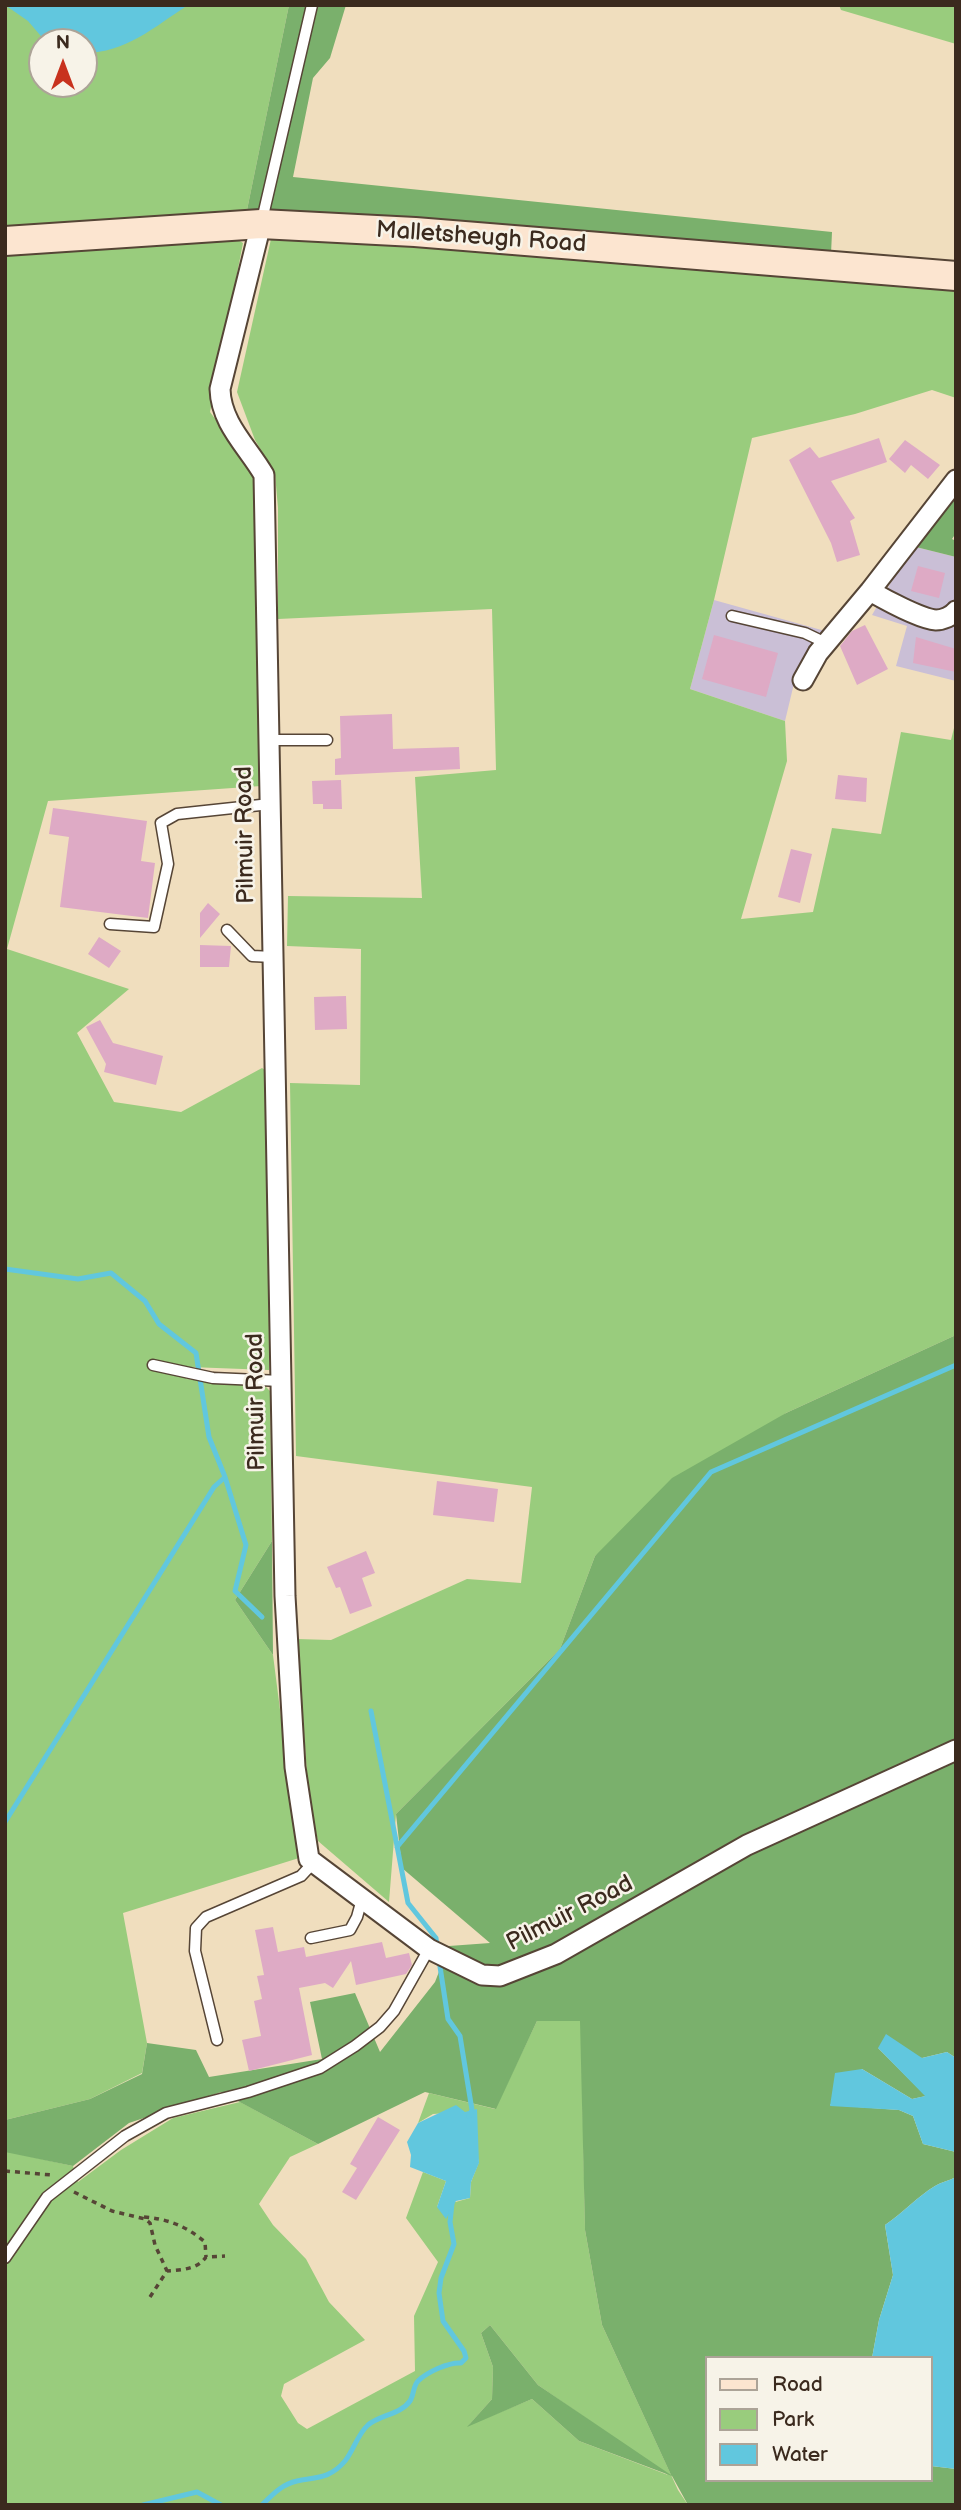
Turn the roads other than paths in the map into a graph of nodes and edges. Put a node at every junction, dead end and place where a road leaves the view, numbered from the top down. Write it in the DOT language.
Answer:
graph roads {
  1 [pos="312,5"];
  2 [pos="261,224"];
  3 [pos="5,241"];
  4 [pos="956,276"];
  5 [pos="956,480"];
  6 [pos="870,591"];
  7 [pos="956,611"];
  8 [pos="732,616"];
  9 [pos="826,643"];
  10 [pos="803,680"];
  11 [pos="268,740"];
  12 [pos="327,740"];
  13 [pos="270,804"];
  14 [pos="110,924"];
  15 [pos="228,930"];
  16 [pos="273,957"];
  17 [pos="153,1365"];
  18 [pos="281,1381"];
  19 [pos="956,1751"];
  20 [pos="314,1862"];
  21 [pos="362,1898"];
  22 [pos="311,1938"];
  23 [pos="429,1950"];
  24 [pos="217,2040"];
  25 [pos="5,2258"];
  1 -- 2 [label="lane"];
  2 -- 3 [label="street, Malletsheugh Road"];
  2 -- 4 [label="street, Malletsheugh Road"];
  2 -- 11 [label="street, Pilmuir Road"];
  5 -- 6 [label="street"];
  6 -- 7 [label="street"];
  6 -- 9 [label="street"];
  8 -- 9 [label="lane"];
  9 -- 10 [label="street"];
  11 -- 12 [label="lane"];
  11 -- 13 [label="street, Pilmuir Road"];
  13 -- 14 [label="lane"];
  13 -- 16 [label="street, Pilmuir Road"];
  15 -- 16 [label="lane"];
  16 -- 18 [label="street, Pilmuir Road"];
  17 -- 18 [label="lane"];
  18 -- 20 [label="street, Pilmuir Road"];
  19 -- 23 [label="street, Pilmuir Road"];
  20 -- 21 [label="street, Pilmuir Road"];
  20 -- 24 [label="lane"];
  21 -- 22 [label="lane"];
  21 -- 23 [label="street, Pilmuir Road"];
  23 -- 25 [label="lane"];
}
